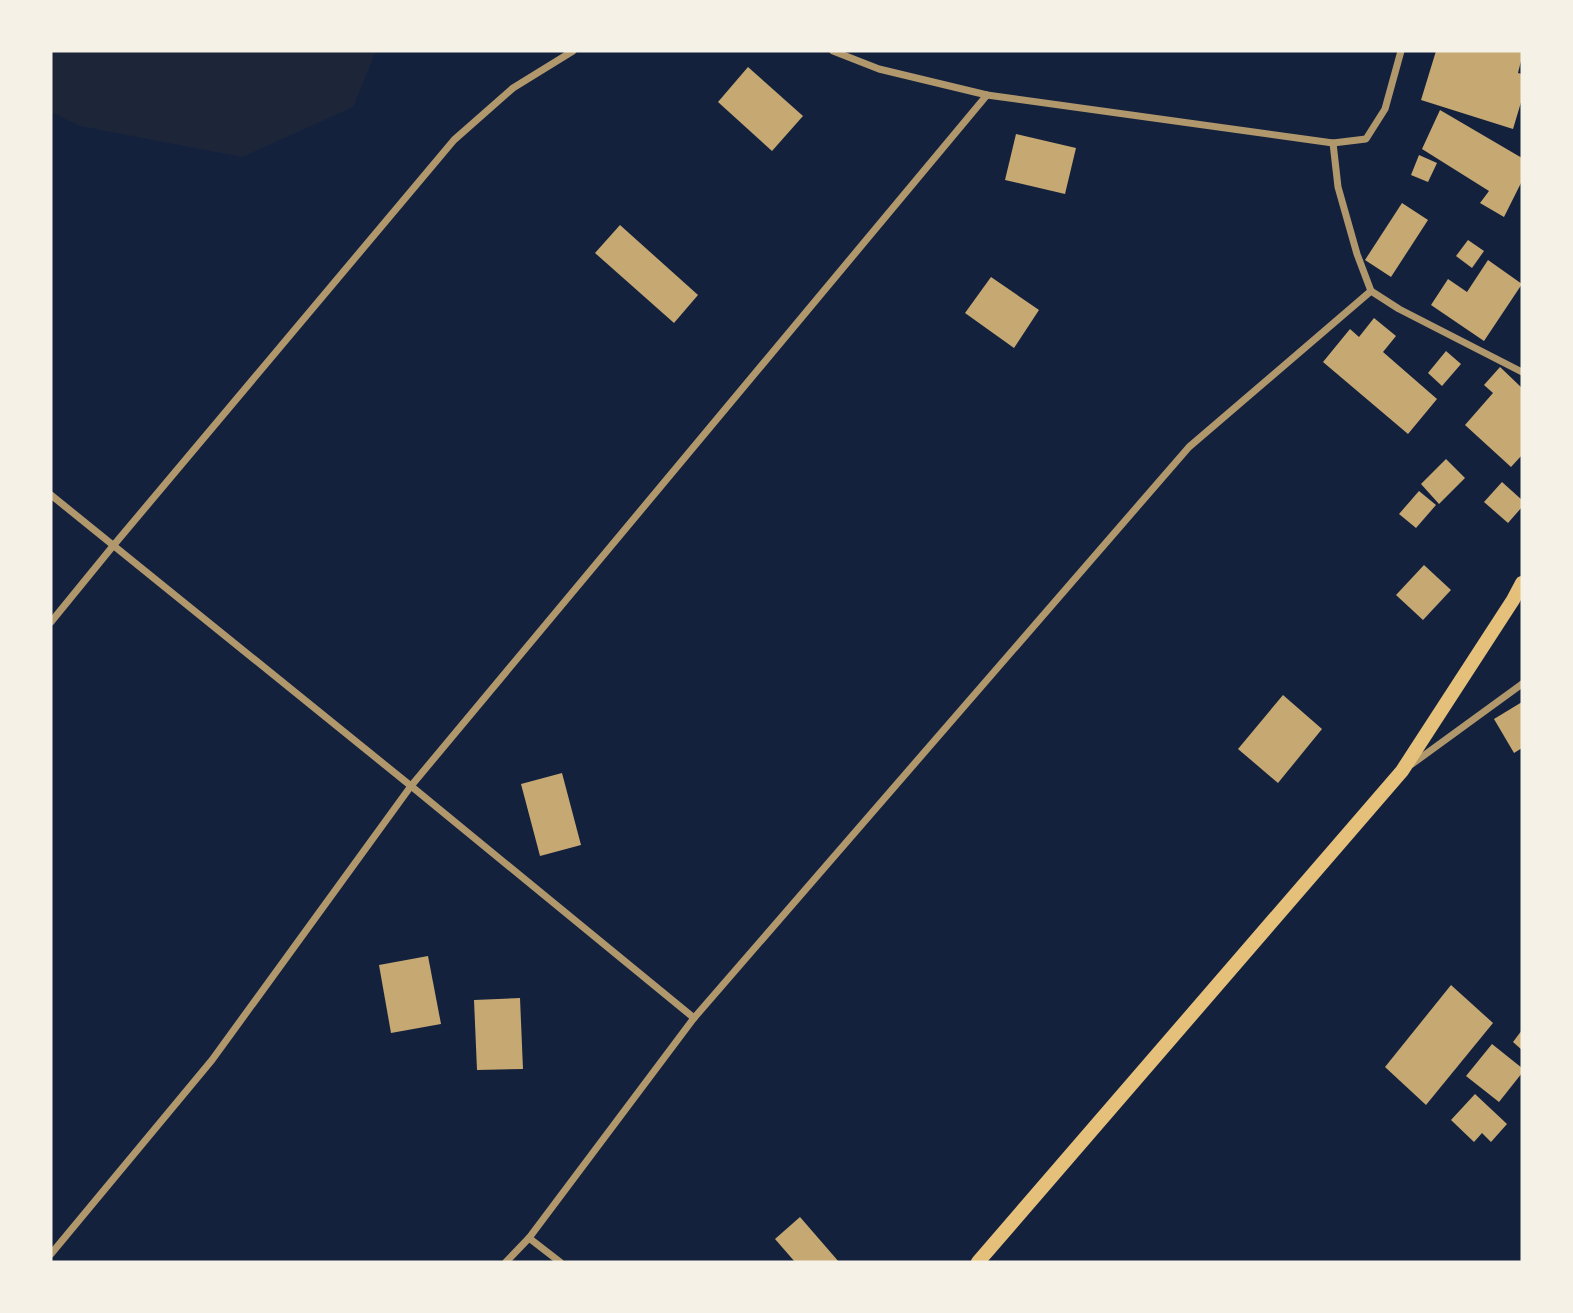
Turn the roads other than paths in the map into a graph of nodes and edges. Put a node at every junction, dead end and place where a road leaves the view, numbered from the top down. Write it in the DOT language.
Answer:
graph roads {
  1 [pos="573,51"];
  2 [pos="833,51"];
  3 [pos="1401,51"];
  4 [pos="987,94"];
  5 [pos="1333,143"];
  6 [pos="1371,291"];
  7 [pos="1522,372"];
  8 [pos="51,495"];
  9 [pos="113,546"];
  10 [pos="1522,583"];
  11 [pos="51,622"];
  12 [pos="1522,684"];
  13 [pos="1402,771"];
  14 [pos="411,786"];
  15 [pos="694,1017"];
  16 [pos="529,1238"];
  17 [pos="51,1254"];
  18 [pos="506,1262"];
  19 [pos="561,1262"];
  20 [pos="978,1262"];
  1 -- 9 [label="street"];
  2 -- 4 [label="street"];
  3 -- 5 [label="street"];
  4 -- 5 [label="street"];
  4 -- 14 [label="street"];
  5 -- 6 [label="street"];
  6 -- 7 [label="street"];
  6 -- 15 [label="street"];
  8 -- 9 [label="street"];
  9 -- 11 [label="street"];
  9 -- 14 [label="street"];
  10 -- 13 [label="main road"];
  12 -- 13 [label="street"];
  13 -- 20 [label="main road"];
  14 -- 15 [label="street"];
  14 -- 17 [label="street"];
  15 -- 16 [label="street"];
  16 -- 18 [label="street"];
  16 -- 19 [label="street"];
}
